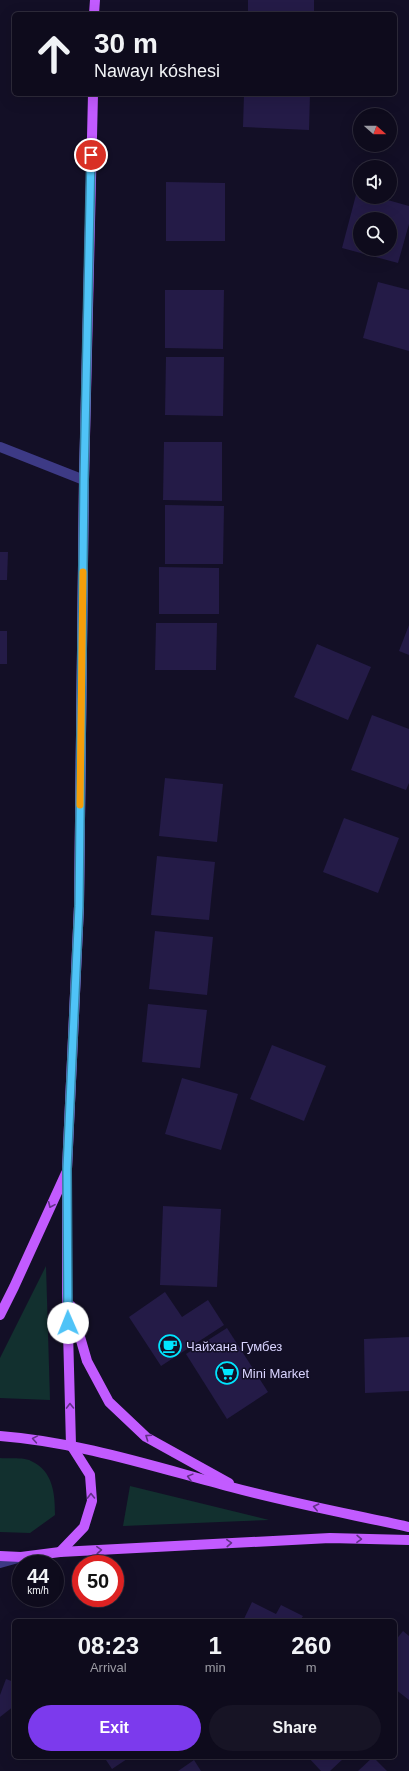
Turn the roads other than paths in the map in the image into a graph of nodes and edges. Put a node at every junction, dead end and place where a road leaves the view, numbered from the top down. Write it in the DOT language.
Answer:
graph roads {
  1 [pos="95,0"];
  2 [pos="94,12"];
  3 [pos="92,96"];
  4 [pos="0,447"];
  5 [pos="84,480"];
  6 [pos="67,1169"];
  7 [pos="67,1293"];
  8 [pos="0,1315"];
  9 [pos="0,1436"];
  10 [pos="71,1445"];
  11 [pos="243,1491"];
  12 [pos="409,1527"];
  13 [pos="409,1540"];
  14 [pos="60,1552"];
  15 [pos="40,1555"];
  16 [pos="0,1556"];
  17 [pos="12,1557"];
  18 [pos="12,1560"];
  19 [pos="0,1562"];
  1 -- 2 [label="main road"];
  3 -- 5 [label="main road"];
  4 -- 5 [label="street"];
  5 -- 6 [label="main road"];
  6 -- 7 [label="main road"];
  6 -- 8 [label="main road, one-way"];
  10 -- 7 [label="main road, one-way"];
  11 -- 7 [label="main road, one-way"];
  10 -- 9 [label="main road, one-way"];
  11 -- 10 [label="main road, one-way"];
  14 -- 10 [label="main road, one-way"];
  12 -- 11 [label="main road, one-way"];
  14 -- 13 [label="main road, one-way"];
  14 -- 15 [label="main road"];
  16 -- 17 [label="main road"];
  18 -- 19 [label="street"];
}
